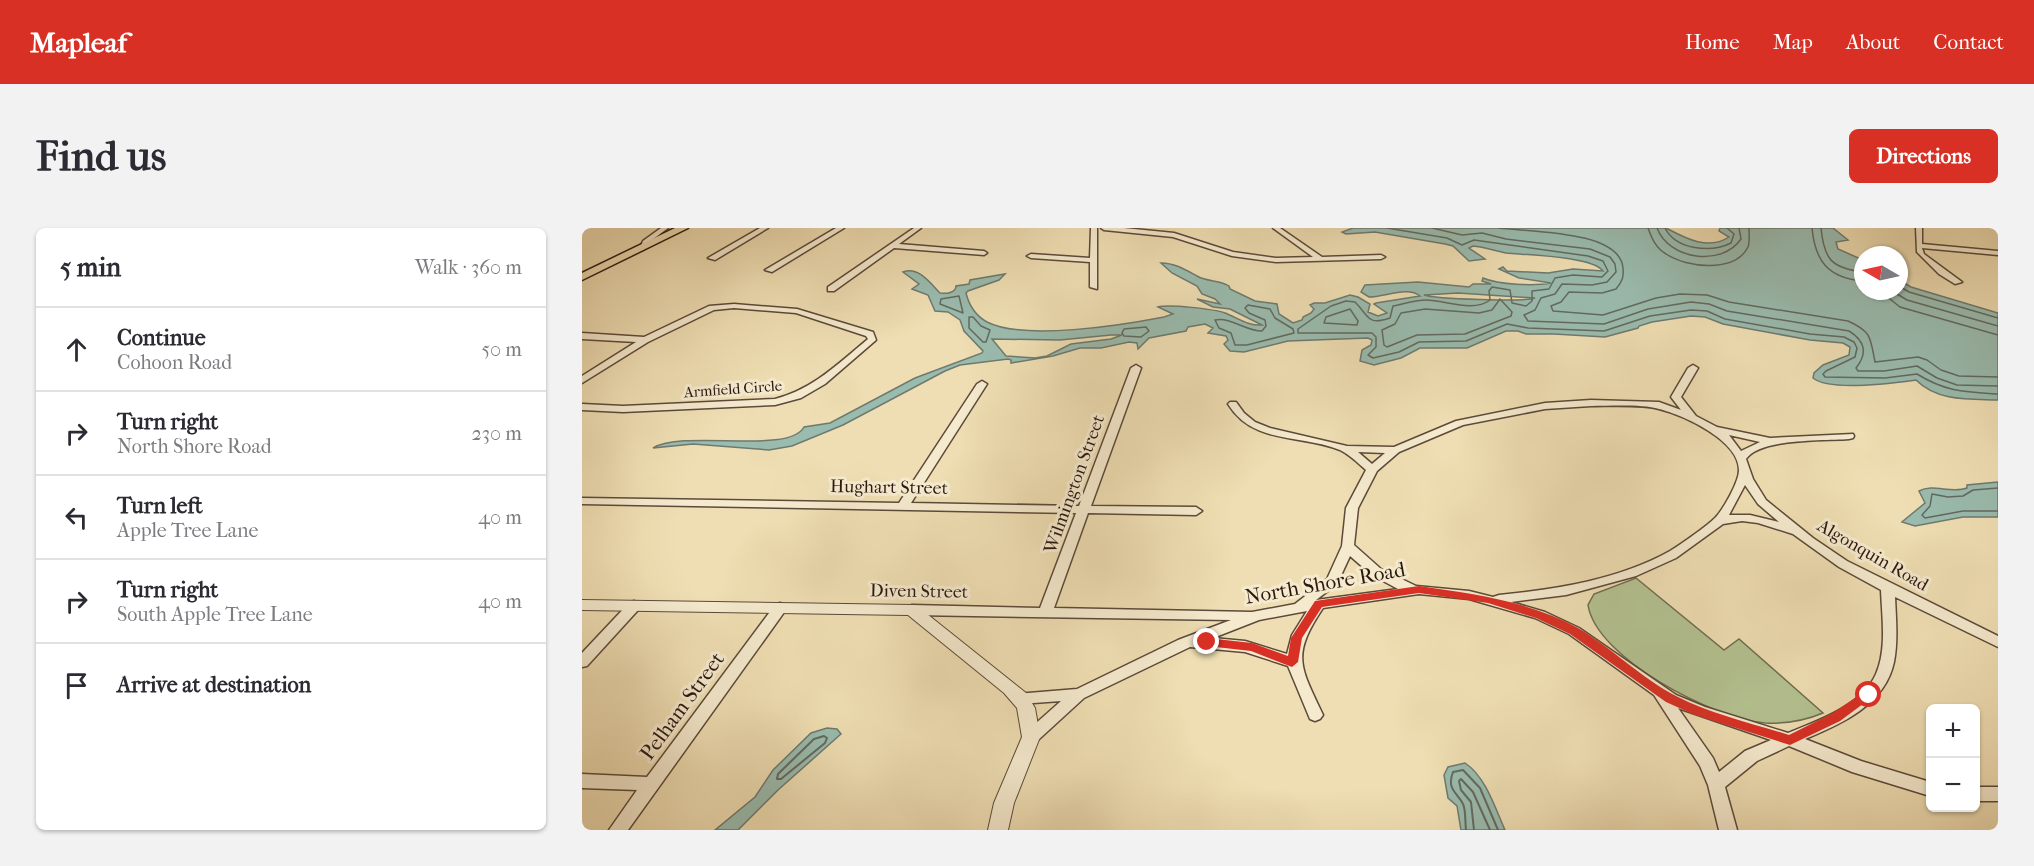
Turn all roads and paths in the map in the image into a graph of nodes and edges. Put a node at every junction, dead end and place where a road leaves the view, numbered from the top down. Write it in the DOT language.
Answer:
graph roads {
  1 [pos="665,228"];
  2 [pos="683,228"];
  3 [pos="765,228"];
  4 [pos="841,228"];
  5 [pos="918,228"];
  6 [pos="1094,228"];
  7 [pos="1104,228"];
  8 [pos="1276,228"];
  9 [pos="1918,228"];
  10 [pos="1298,244"];
  11 [pos="892,246"];
  12 [pos="1920,246"];
  13 [pos="641,249"];
  14 [pos="984,253"];
  15 [pos="1998,253"];
  16 [pos="1031,256"];
  17 [pos="1381,257"];
  18 [pos="712,258"];
  19 [pos="1264,258"];
  20 [pos="1094,260"];
  21 [pos="1322,260"];
  22 [pos="769,270"];
  23 [pos="582,277"];
  24 [pos="1958,282"];
  25 [pos="1094,287"];
  26 [pos="831,289"];
  27 [pos="582,336"];
  28 [pos="645,340"];
  29 [pos="1136,368"];
  30 [pos="1693,368"];
  31 [pos="582,380"];
  32 [pos="982,384"];
  33 [pos="1676,397"];
  34 [pos="1233,404"];
  35 [pos="1659,405"];
  36 [pos="582,407"];
  37 [pos="1693,418"];
  38 [pos="1715,430"];
  39 [pos="1849,436"];
  40 [pos="1770,441"];
  41 [pos="1345,449"];
  42 [pos="1395,450"];
  43 [pos="1742,464"];
  44 [pos="1372,469"];
  45 [pos="582,501"];
  46 [pos="903,506"];
  47 [pos="1086,508"];
  48 [pos="1196,511"];
  49 [pos="1718,522"];
  50 [pos="1795,530"];
  51 [pos="1348,546"];
  52 [pos="1888,588"];
  53 [pos="1412,590"];
  54 [pos="1489,599"];
  55 [pos="1318,604"];
  56 [pos="582,605"];
  57 [pos="634,606"];
  58 [pos="780,608"];
  59 [pos="1298,608"];
  60 [pos="912,610"];
  61 [pos="1045,612"];
  62 [pos="1256,616"];
  63 [pos="1998,642"];
  64 [pos="1183,644"];
  65 [pos="582,662"];
  66 [pos="1292,662"];
  67 [pos="1659,693"];
  68 [pos="1079,694"];
  69 [pos="1020,698"];
  70 [pos="1315,714"];
  71 [pos="1031,737"];
  72 [pos="1790,740"];
  73 [pos="582,781"];
  74 [pos="652,784"];
  75 [pos="1716,785"];
  76 [pos="1926,788"];
  77 [pos="618,830"];
  78 [pos="998,830"];
  79 [pos="1728,830"];
  1 -- 13 [label="street"];
  2 -- 13 [label="main road"];
  3 -- 18 [label="street"];
  4 -- 22 [label="street"];
  5 -- 11 [label="street"];
  6 -- 20 [label="street"];
  7 -- 19 [label="street"];
  8 -- 10 [label="street"];
  9 -- 12 [label="street"];
  10 -- 19 [label="street"];
  10 -- 21 [label="street"];
  11 -- 14 [label="street"];
  11 -- 26 [label="street"];
  12 -- 15 [label="street"];
  12 -- 24 [label="street"];
  13 -- 23 [label="main road"];
  16 -- 20 [label="street"];
  17 -- 21 [label="street"];
  19 -- 21 [label="street"];
  20 -- 25 [label="street"];
  27 -- 28 [label="street"];
  28 -- 31 [label="street, Armfield Circle"];
  28 -- 36 [label="street, Armfield Circle"];
  29 -- 47 [label="street, Wilmington Street"];
  30 -- 33 [label="street"];
  32 -- 46 [label="street"];
  33 -- 35 [label="street"];
  33 -- 37 [label="street"];
  34 -- 41 [label="street"];
  35 -- 37 [label="street, Algonquin Road"];
  35 -- 42 [label="street, Algonquin Road"];
  37 -- 38 [label="street, Algonquin Road"];
  38 -- 40 [label="street"];
  38 -- 43 [label="street, Algonquin Road"];
  39 -- 40 [label="street"];
  40 -- 43 [label="street"];
  41 -- 42 [label="street"];
  41 -- 44 [label="street"];
  42 -- 44 [label="street, Algonquin Road"];
  43 -- 49 [label="street"];
  43 -- 50 [label="street, Algonquin Road"];
  44 -- 51 [label="street, Algonquin Road"];
  45 -- 46 [label="street, Hughart Street"];
  46 -- 47 [label="street, Hughart Street"];
  47 -- 48 [label="street, Hughart Street"];
  47 -- 61 [label="street, Wilmington Street"];
  49 -- 50 [label="street"];
  49 -- 54 [label="street"];
  50 -- 52 [label="street, Algonquin Road"];
  51 -- 53 [label="street"];
  51 -- 59 [label="street, Algonquin Road"];
  52 -- 63 [label="street, Algonquin Road"];
  52 -- 72 [label="street"];
  53 -- 54 [label="street, North Shore Road"];
  53 -- 55 [label="street, North Shore Road"];
  54 -- 67 [label="street, North Shore Road"];
  55 -- 59 [label="street, North Shore Road"];
  55 -- 66 [label="street"];
  56 -- 57 [label="street, Diven Street"];
  57 -- 58 [label="street, Diven Street"];
  57 -- 65 [label="street"];
  58 -- 60 [label="street, Diven Street"];
  58 -- 74 [label="street, Pelham Street"];
  59 -- 62 [label="street, North Shore Road"];
  60 -- 61 [label="street, Diven Street"];
  60 -- 69 [label="street"];
  61 -- 62 [label="street, Diven Street"];
  62 -- 64 [label="street, North Shore Road"];
  64 -- 66 [label="street"];
  64 -- 68 [label="street, North Shore Road"];
  66 -- 70 [label="street"];
  67 -- 72 [label="street, North Shore Road"];
  67 -- 75 [label="street"];
  68 -- 69 [label="street"];
  68 -- 71 [label="street, North Shore Road"];
  69 -- 71 [label="street"];
  71 -- 78 [label="street, North Shore Road"];
  72 -- 75 [label="street"];
  72 -- 76 [label="street, North Shore Road"];
  73 -- 74 [label="street"];
  74 -- 77 [label="street, Pelham Street"];
  75 -- 79 [label="street"];
}
